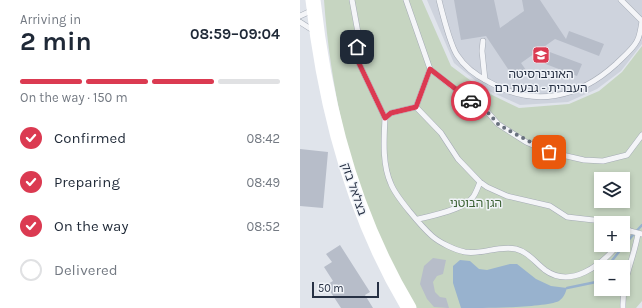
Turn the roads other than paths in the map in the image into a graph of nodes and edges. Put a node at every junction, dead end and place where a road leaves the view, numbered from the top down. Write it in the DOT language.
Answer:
graph roads {
  1 [pos="352,0"];
  2 [pos="406,0"];
  3 [pos="439,0"];
  4 [pos="621,0"];
  5 [pos="316,2"];
  6 [pos="300,16"];
  7 [pos="642,20"];
  8 [pos="300,22"];
  9 [pos="317,34"];
  10 [pos="483,41"];
  11 [pos="323,62"];
  12 [pos="430,69"];
  13 [pos="485,80"];
  14 [pos="416,107"];
  15 [pos="385,118"];
  16 [pos="642,135"];
  17 [pos="480,182"];
  18 [pos="418,219"];
  19 [pos="594,220"];
  20 [pos="630,231"];
  21 [pos="640,234"];
  22 [pos="612,252"];
  23 [pos="409,308"];
  24 [pos="624,308"];
  1 -- 15 [label="lane"];
  2 -- 12 [label="lane"];
  3 -- 13 [label="lane"];
  4 -- 7 [label="lane"];
  5 -- 6 [label="lane"];
  5 -- 9 [label="street, בצלאל בזק"];
  5 -- 11 [label="street, בצלאל בזק"];
  7 -- 13 [label="lane"];
  8 -- 9 [label="lane"];
  9 -- 11 [label="street, בצלאל בזק"];
  10 -- 13 [label="lane"];
  11 -- 23 [label="street, בצלאל בזק"];
  12 -- 14 [label="lane"];
  12 -- 16 [label="lane"];
  14 -- 15 [label="lane"];
  14 -- 17 [label="lane"];
  15 -- 18 [label="lane"];
  17 -- 18 [label="lane"];
  17 -- 19 [label="lane"];
  18 -- 22 [label="lane"];
  20 -- 21 [label="lane"];
  21 -- 24 [label="lane"];
}
